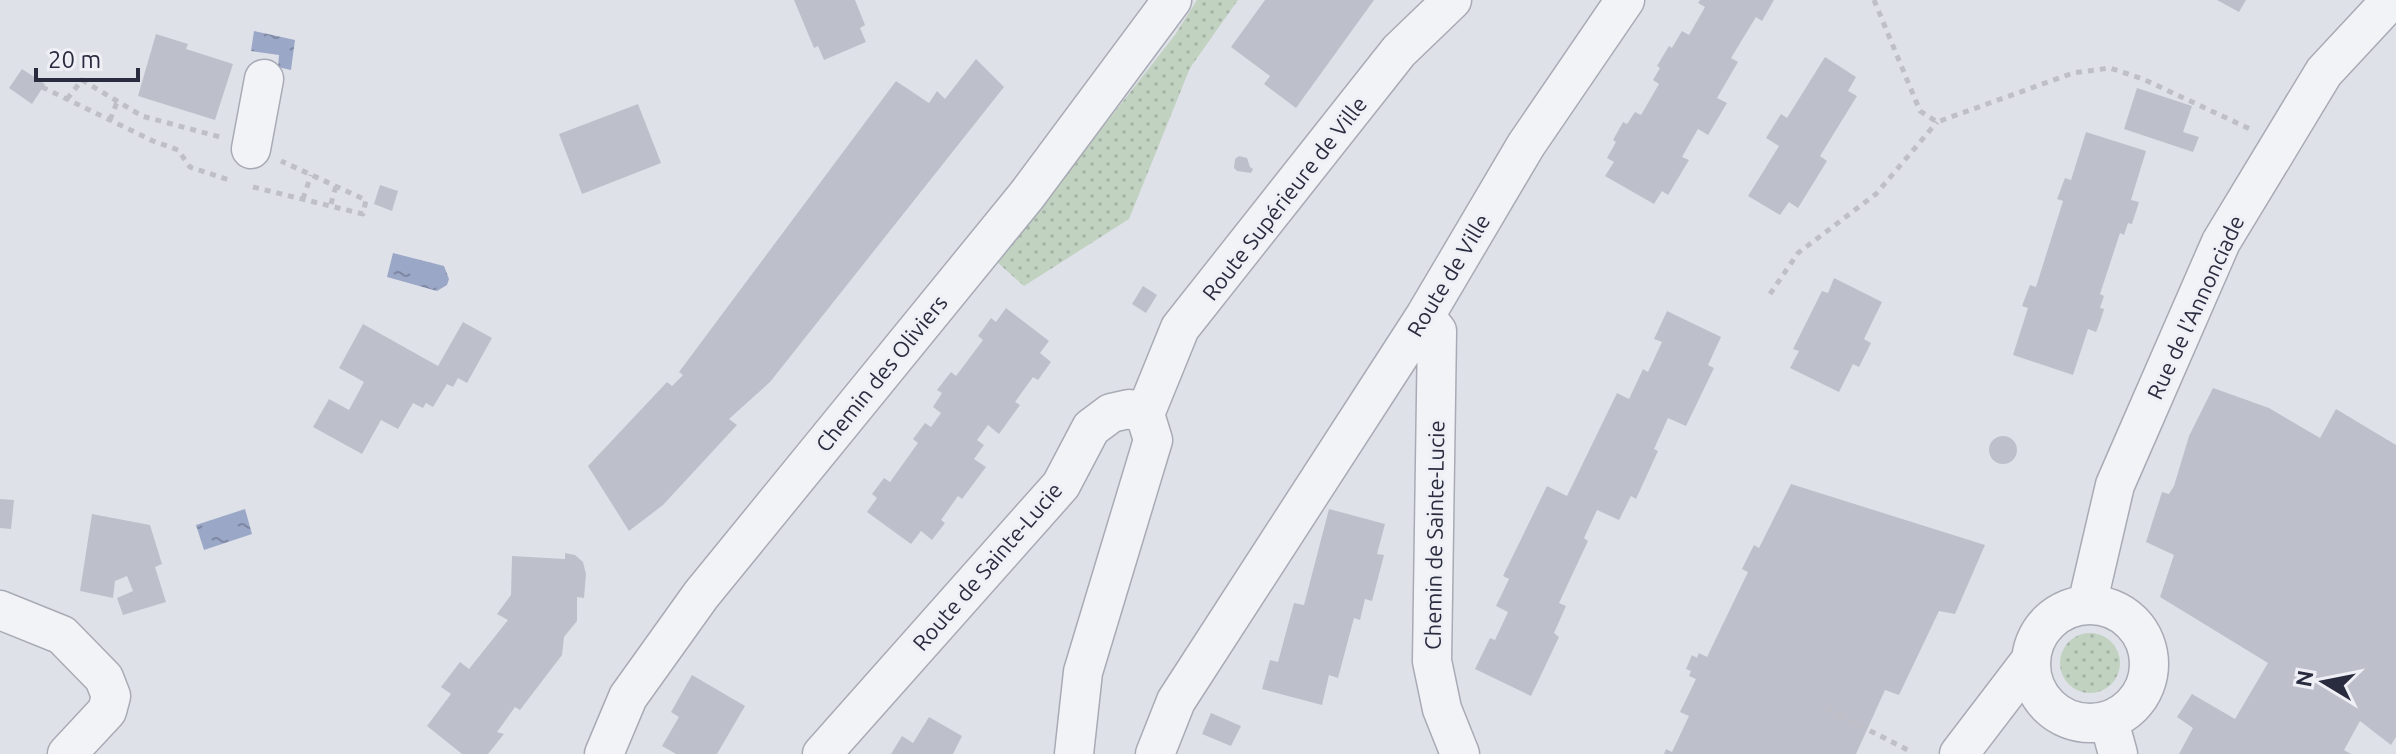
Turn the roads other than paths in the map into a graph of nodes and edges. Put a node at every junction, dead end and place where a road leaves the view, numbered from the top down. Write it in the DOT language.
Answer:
graph roads {
  1 [pos="1172,0"];
  2 [pos="1452,0"];
  3 [pos="1625,0"];
  4 [pos="2391,0"];
  5 [pos="264,79"];
  6 [pos="251,149"];
  7 [pos="1425,316"];
  8 [pos="1145,414"];
  9 [pos="2087,605"];
  10 [pos="0,610"];
  11 [pos="2030,661"];
  12 [pos="2114,738"];
  13 [pos="67,754"];
  14 [pos="604,754"];
  15 [pos="822,754"];
  16 [pos="1074,754"];
  17 [pos="1155,754"];
  18 [pos="1460,754"];
  19 [pos="1959,754"];
  1 -- 14 [label="street, Chemin des Oliviers"];
  2 -- 8 [label="street, Route Supérieure de Ville"];
  3 -- 7 [label="street, Route de Ville"];
  4 -- 9 [label="street, Rue de l'Annonciade"];
  5 -- 6 [label="street"];
  7 -- 17 [label="street, Route de Ville"];
  7 -- 18 [label="street, Chemin de Sainte-Lucie"];
  8 -- 15 [label="street, Route de Sainte-Lucie"];
  8 -- 16 [label="street"];
  9 -- 11 [label="street"];
  9 -- 12 [label="street"];
  10 -- 13 [label="street"];
  11 -- 12 [label="street"];
  11 -- 19 [label="street"];
}
